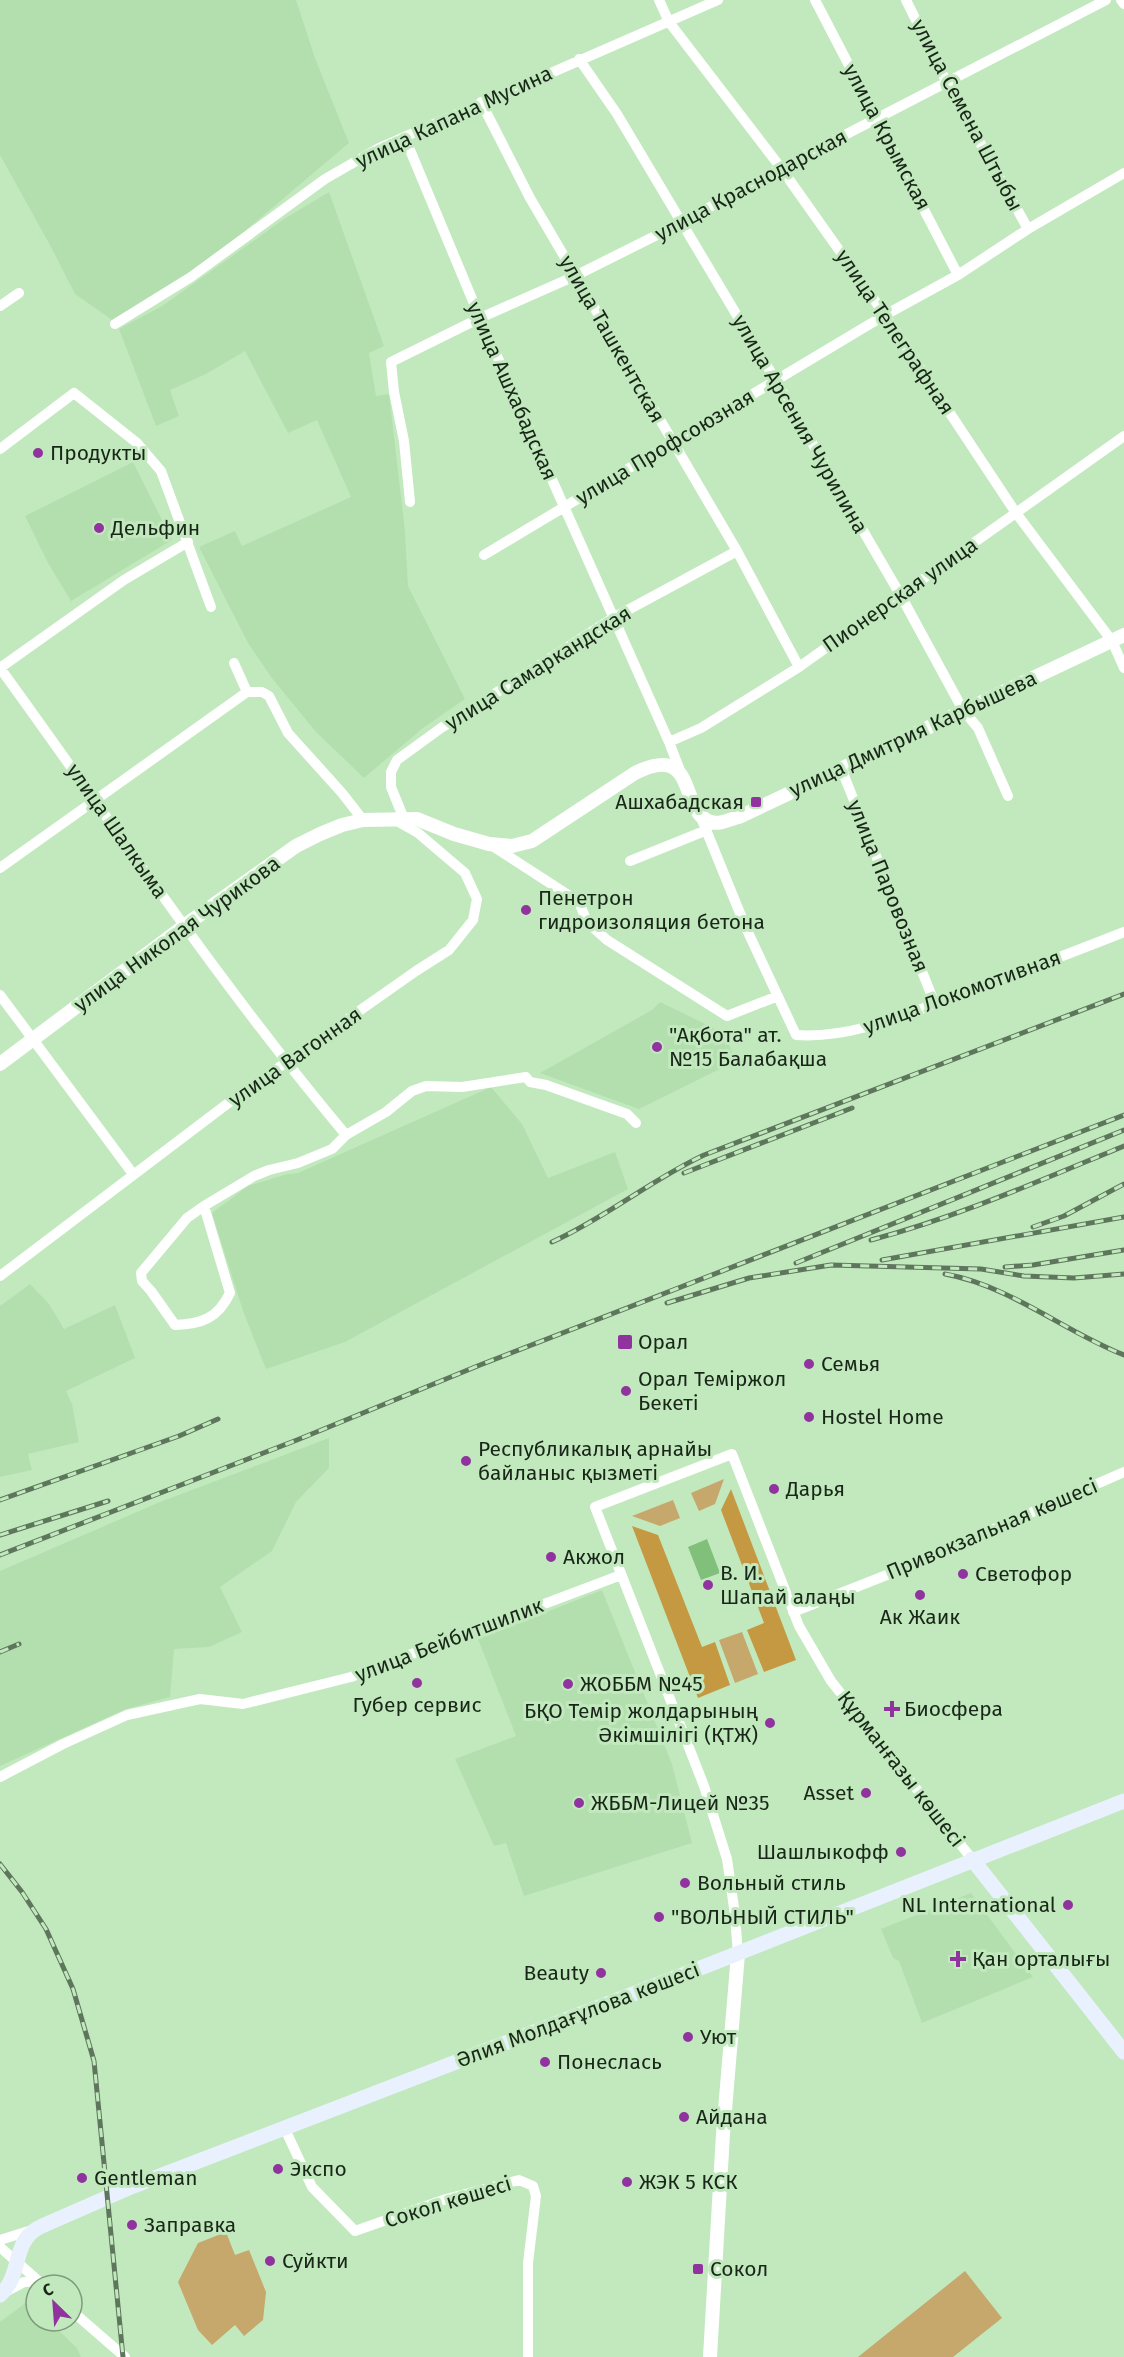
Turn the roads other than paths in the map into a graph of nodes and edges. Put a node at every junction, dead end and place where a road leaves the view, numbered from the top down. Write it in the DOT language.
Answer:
graph roads {
  1 [pos="659,0"];
  2 [pos="718,0"];
  3 [pos="815,0"];
  4 [pos="906,0"];
  5 [pos="1107,0"];
  6 [pos="1121,0"];
  7 [pos="1124,4"];
  8 [pos="669,22"];
  9 [pos="579,59"];
  10 [pos="947,83"];
  11 [pos="481,102"];
  12 [pos="878,118"];
  13 [pos="405,138"];
  14 [pos="781,168"];
  15 [pos="1124,173"];
  16 [pos="681,223"];
  17 [pos="1028,229"];
  18 [pos="958,275"];
  19 [pos="575,276"];
  20 [pos="19,292"];
  21 [pos="0,306"];
  22 [pos="885,315"];
  23 [pos="480,318"];
  24 [pos="115,324"];
  25 [pos="776,381"];
  26 [pos="1124,436"];
  27 [pos="673,442"];
  28 [pos="0,449"];
  29 [pos="410,502"];
  30 [pos="563,507"];
  31 [pos="1016,513"];
  32 [pos="188,543"];
  33 [pos="737,551"];
  34 [pos="484,555"];
  35 [pos="901,596"];
  36 [pos="211,607"];
  37 [pos="613,618"];
  38 [pos="1118,638"];
  39 [pos="234,663"];
  40 [pos="0,668"];
  41 [pos="799,668"];
  42 [pos="1124,668"];
  43 [pos="10,682"];
  44 [pos="0,689"];
  45 [pos="247,692"];
  46 [pos="963,710"];
  47 [pos="669,742"];
  48 [pos="841,768"];
  49 [pos="681,773"];
  50 [pos="1008,796"];
  51 [pos="96,800"];
  52 [pos="700,815"];
  53 [pos="398,819"];
  54 [pos="363,820"];
  55 [pos="706,830"];
  56 [pos="489,844"];
  57 [pos="630,861"];
  58 [pos="0,868"];
  59 [pos="184,926"];
  60 [pos="1124,932"];
  61 [pos="0,995"];
  62 [pos="778,996"];
  63 [pos="935,1004"];
  64 [pos="33,1040"];
  65 [pos="0,1064"];
  66 [pos="286,1064"];
  67 [pos="636,1123"];
  68 [pos="346,1135"];
  69 [pos="133,1174"];
  70 [pos="204,1206"];
  71 [pos="0,1276"];
  72 [pos="1124,1472"];
  73 [pos="621,1575"];
  74 [pos="793,1612"];
  75 [pos="0,1777"];
  76 [pos="1124,1801"];
  77 [pos="972,1859"];
  78 [pos="738,1953"];
  79 [pos="1124,2052"];
  80 [pos="284,2127"];
  81 [pos="32,2230"];
  82 [pos="0,2240"];
  83 [pos="0,2247"];
  84 [pos="17,2262"];
  85 [pos="30,2273"];
  86 [pos="24,2282"];
  87 [pos="1,2294"];
  88 [pos="84,2323"];
  89 [pos="115,2353"];
  90 [pos="125,2357"];
  91 [pos="528,2357"];
  92 [pos="710,2357"];
  1 -- 8 [label="street, улица Телеграфная"];
  2 -- 8 [label="street, улица Капана Мусина"];
  3 -- 12 [label="street, улица Крымская"];
  4 -- 10 [label="street, улица Семена Штыбы"];
  5 -- 10 [label="street, улица Краснодарская"];
  6 -- 7 [label="street"];
  8 -- 9 [label="street, улица Капана Мусина"];
  8 -- 14 [label="street, улица Телеграфная"];
  9 -- 11 [label="street, улица Капана Мусина"];
  9 -- 16 [label="street, улица Арсения Чурилина"];
  10 -- 12 [label="street, улица Краснодарская"];
  10 -- 17 [label="street, улица Семена Штыбы"];
  11 -- 13 [label="street, улица Капана Мусина"];
  11 -- 19 [label="street, улица Ташкентская"];
  12 -- 14 [label="street, улица Краснодарская"];
  12 -- 18 [label="street, улица Крымская"];
  13 -- 23 [label="street, улица Ашхабадская"];
  13 -- 24 [label="street, улица Капана Мусина"];
  14 -- 16 [label="street, улица Краснодарская"];
  14 -- 22 [label="street, улица Телеграфная"];
  15 -- 17 [label="street, улица Профсоюзная"];
  16 -- 19 [label="street, улица Краснодарская"];
  16 -- 25 [label="street, улица Арсения Чурилина"];
  17 -- 18 [label="street, улица Профсоюзная"];
  18 -- 22 [label="street, улица Профсоюзная"];
  19 -- 23 [label="street, улица Краснодарская"];
  19 -- 27 [label="street, улица Ташкентская"];
  20 -- 21 [label="street"];
  22 -- 25 [label="street, улица Профсоюзная"];
  22 -- 31 [label="street, улица Телеграфная"];
  23 -- 29 [label="street, улица Краснодарская"];
  23 -- 30 [label="street, улица Ашхабадская"];
  25 -- 27 [label="street, улица Профсоюзная"];
  25 -- 35 [label="street, улица Арсения Чурилина"];
  26 -- 31 [label="street, Пионерская улица"];
  27 -- 30 [label="street, улица Профсоюзная"];
  27 -- 33 [label="street, улица Ташкентская"];
  28 -- 32 [label="street"];
  30 -- 34 [label="street, улица Профсоюзная"];
  30 -- 37 [label="street, улица Ашхабадская"];
  31 -- 35 [label="street, Пионерская улица"];
  31 -- 38 [label="street, улица Телеграфная"];
  32 -- 36 [label="street"];
  32 -- 40 [label="street"];
  33 -- 37 [label="street, улица Самаркандская"];
  33 -- 41 [label="street, улица Ташкентская"];
  35 -- 41 [label="street, Пионерская улица"];
  35 -- 46 [label="street, улица Арсения Чурилина"];
  37 -- 47 [label="street, улица Ашхабадская"];
  37 -- 53 [label="street, улица Самаркандская"];
  38 -- 42 [label="street, улица Телеграфная"];
  38 -- 46 [label="street, улица Дмитрия Карбышева"];
  39 -- 45 [label="street"];
  40 -- 43 [label="street, улица Шалкыма"];
  41 -- 47 [label="street, Пионерская улица"];
  43 -- 44 [label="street"];
  43 -- 51 [label="street, улица Шалкыма"];
  45 -- 51 [label="street"];
  45 -- 54 [label="street"];
  46 -- 48 [label="street, улица Дмитрия Карбышева"];
  46 -- 50 [label="street, улица Арсения Чурилина"];
  47 -- 49 [label="street, улица Ашхабадская"];
  48 -- 52 [label="street, улица Дмитрия Карбышева"];
  48 -- 63 [label="street, улица Паровозная"];
  49 -- 52 [label="street"];
  49 -- 56 [label="street, улица Николая Чурикова"];
  51 -- 58 [label="street"];
  51 -- 59 [label="street, улица Шалкыма"];
  52 -- 55 [label="street"];
  53 -- 54 [label="street, улица Николая Чурикова"];
  53 -- 56 [label="street, улица Николая Чурикова"];
  53 -- 66 [label="street, улица Вагонная"];
  54 -- 59 [label="street, улица Николая Чурикова"];
  55 -- 57 [label="street"];
  55 -- 62 [label="street"];
  56 -- 62 [label="street"];
  59 -- 64 [label="street, улица Николая Чурикова"];
  59 -- 66 [label="street, улица Шалкыма"];
  60 -- 63 [label="street, улица Локомотивная"];
  61 -- 64 [label="street"];
  62 -- 63 [label="street, улица Локомотивная"];
  64 -- 65 [label="street, улица Николая Чурикова"];
  64 -- 69 [label="street"];
  66 -- 68 [label="street, улица Шалкыма"];
  66 -- 69 [label="street, улица Вагонная"];
  67 -- 68 [label="street"];
  68 -- 70 [label="street"];
  69 -- 71 [label="street, улица Вагонная"];
  70 -- 70 [label="street"];
  72 -- 74 [label="street, Привокзальная көшесі"];
  73 -- 74 [label="street, Құрманғазы көшесі"];
  73 -- 75 [label="street, улица Бейбитшилик"];
  73 -- 78 [label="street"];
  74 -- 77 [label="street, Құрманғазы көшесі"];
  76 -- 77 [label="main road, Әлия Молдағұлова көшесі"];
  77 -- 78 [label="main road, Әлия Молдағұлова көшесі"];
  77 -- 79 [label="main road, Құрманғазы көшесі"];
  78 -- 80 [label="main road, Әлия Молдағұлова көшесі"];
  78 -- 92 [label="street"];
  80 -- 81 [label="main road, Әлия Молдағұлова көшесі"];
  80 -- 91 [label="street, Сокол көшесі"];
  81 -- 82 [label="street"];
  81 -- 84 [label="main road"];
  83 -- 84 [label="street"];
  84 -- 85 [label="street"];
  84 -- 87 [label="main road"];
  86 -- 87 [label="street"];
  88 -- 89 [label="street"];
  89 -- 90 [label="street"];
}
